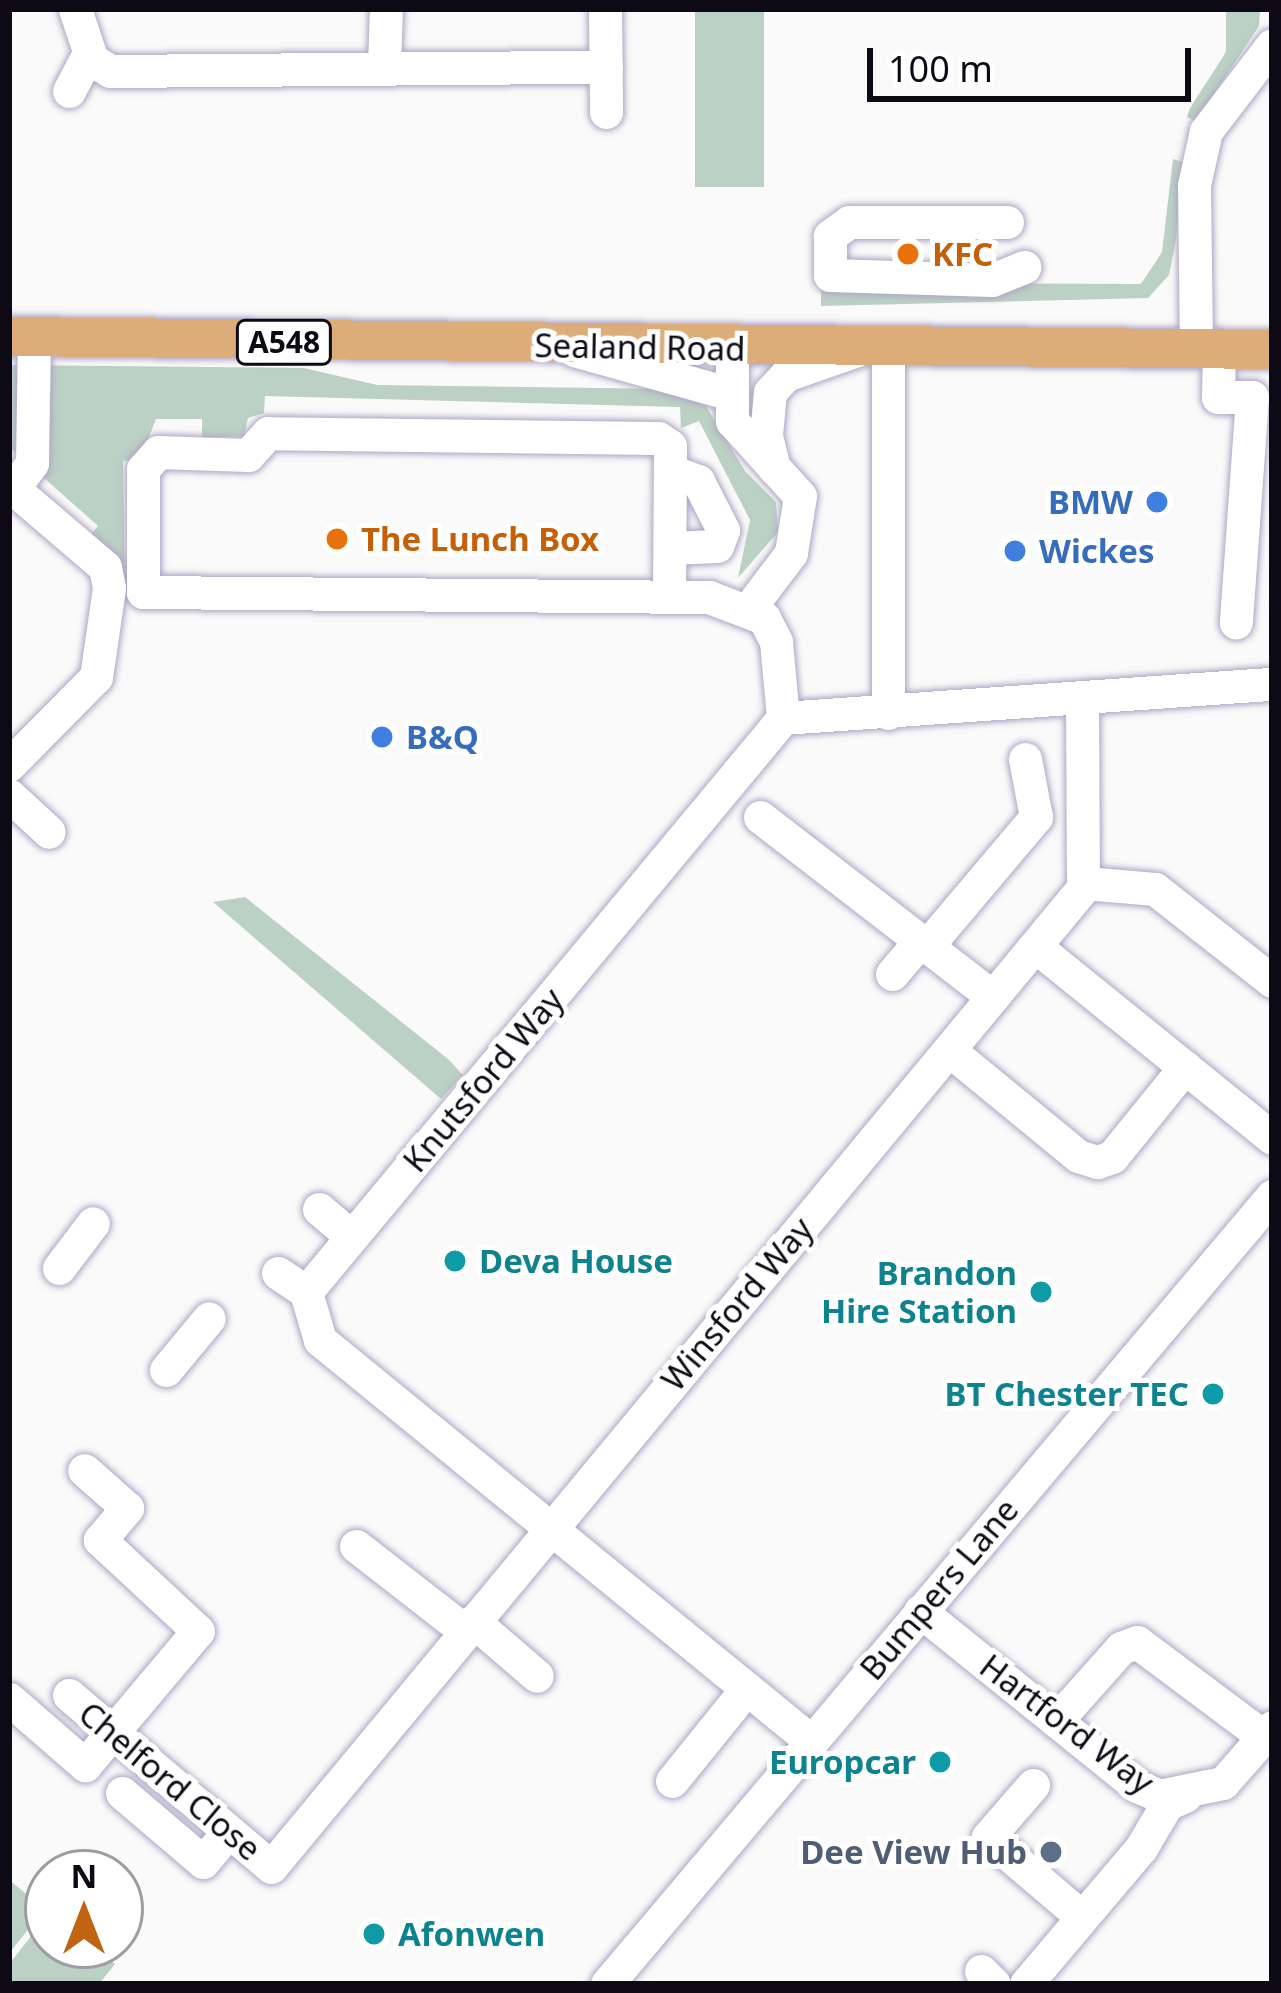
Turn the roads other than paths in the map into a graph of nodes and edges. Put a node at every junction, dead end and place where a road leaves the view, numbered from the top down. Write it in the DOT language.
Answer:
graph roads {
  1 [pos="75,9"];
  2 [pos="386,9"];
  3 [pos="604,9"];
  4 [pos="1272,45"];
  5 [pos="88,55"];
  6 [pos="384,65"];
  7 [pos="606,68"];
  8 [pos="69,91"];
  9 [pos="606,112"];
  10 [pos="1007,222"];
  11 [pos="1025,267"];
  12 [pos="21,336"];
  13 [pos="560,347"];
  14 [pos="1208,348"];
  15 [pos="732,349"];
  16 [pos="874,349"];
  17 [pos="1272,349"];
  18 [pos="728,393"];
  19 [pos="774,470"];
  20 [pos="670,471"];
  21 [pos="11,487"];
  22 [pos="670,548"];
  23 [pos="669,597"];
  24 [pos="750,607"];
  25 [pos="1236,622"];
  26 [pos="1272,684"];
  27 [pos="1082,698"];
  28 [pos="888,713"];
  29 [pos="783,718"];
  30 [pos="1025,759"];
  31 [pos="9,765"];
  32 [pos="9,796"];
  33 [pos="760,817"];
  34 [pos="49,832"];
  35 [pos="1084,883"];
  36 [pos="923,944"];
  37 [pos="1035,946"];
  38 [pos="892,974"];
  39 [pos="1272,981"];
  40 [pos="993,997"];
  41 [pos="949,1050"];
  42 [pos="1185,1067"];
  43 [pos="1272,1138"];
  44 [pos="1272,1196"];
  45 [pos="319,1209"];
  46 [pos="93,1223"];
  47 [pos="352,1237"];
  48 [pos="59,1268"];
  49 [pos="209,1318"];
  50 [pos="166,1370"];
  51 [pos="84,1469"];
  52 [pos="553,1526"];
  53 [pos="356,1546"];
  54 [pos="920,1611"];
  55 [pos="469,1626"];
  56 [pos="537,1676"];
  57 [pos="747,1688"];
  58 [pos="69,1694"];
  59 [pos="9,1699"];
  60 [pos="1056,1721"];
  61 [pos="113,1732"];
  62 [pos="1268,1732"];
  63 [pos="811,1741"];
  64 [pos="672,1781"];
  65 [pos="1033,1785"];
  66 [pos="122,1793"];
  67 [pos="1185,1796"];
  68 [pos="229,1831"];
  69 [pos="271,1867"];
  70 [pos="1082,1917"];
  71 [pos="607,1984"];
  72 [pos="1025,1984"];
  1 -- 5 [label="street"];
  2 -- 6 [label="street"];
  3 -- 7 [label="street"];
  4 -- 14 [label="street"];
  5 -- 6 [label="street"];
  5 -- 8 [label="street"];
  6 -- 7 [label="street"];
  7 -- 9 [label="street"];
  10 -- 11 [label="street"];
  12 -- 13 [label="main road, Sealand Road / A548"];
  12 -- 21 [label="street"];
  13 -- 15 [label="main road, Sealand Road / A548"];
  13 -- 18 [label="street"];
  14 -- 16 [label="main road, Sealand Road / A548"];
  14 -- 17 [label="main road, Sealand Road / A548"];
  14 -- 25 [label="street"];
  15 -- 16 [label="main road, Sealand Road / A548"];
  15 -- 18 [label="street"];
  16 -- 19 [label="street"];
  16 -- 28 [label="street"];
  18 -- 19 [label="street"];
  19 -- 24 [label="street"];
  20 -- 22 [label="street"];
  20 -- 22 [label="street"];
  20 -- 23 [label="street"];
  21 -- 31 [label="street"];
  22 -- 23 [label="street"];
  23 -- 24 [label="street"];
  24 -- 29 [label="street"];
  26 -- 27 [label="street"];
  27 -- 28 [label="street"];
  27 -- 35 [label="street"];
  28 -- 29 [label="street"];
  29 -- 47 [label="street, Knutsford Way"];
  30 -- 36 [label="street"];
  32 -- 34 [label="street"];
  33 -- 36 [label="street"];
  35 -- 37 [label="street, Winsford Way"];
  35 -- 39 [label="street"];
  36 -- 38 [label="street"];
  36 -- 40 [label="street"];
  37 -- 40 [label="street, Winsford Way"];
  37 -- 42 [label="street"];
  40 -- 41 [label="street, Winsford Way"];
  41 -- 42 [label="street"];
  41 -- 52 [label="street, Winsford Way"];
  42 -- 43 [label="street"];
  44 -- 54 [label="street, Bumpers Lane"];
  45 -- 47 [label="street"];
  46 -- 48 [label="street"];
  47 -- 52 [label="street, Knutsford Way"];
  49 -- 50 [label="street"];
  51 -- 61 [label="street"];
  52 -- 55 [label="street, Winsford Way"];
  52 -- 57 [label="street, Knutsford Way"];
  53 -- 55 [label="street"];
  54 -- 60 [label="street, Hartford Way"];
  54 -- 63 [label="street, Bumpers Lane"];
  55 -- 56 [label="street"];
  55 -- 69 [label="street, Winsford Way"];
  57 -- 63 [label="street, Knutsford Way"];
  57 -- 64 [label="street"];
  58 -- 61 [label="street, Chelford Close"];
  59 -- 61 [label="street"];
  60 -- 62 [label="street"];
  60 -- 67 [label="street, Hartford Way"];
  61 -- 68 [label="street, Chelford Close"];
  62 -- 67 [label="street, Hartford Way"];
  63 -- 71 [label="street, Bumpers Lane"];
  65 -- 70 [label="street"];
  66 -- 68 [label="street"];
  67 -- 70 [label="street"];
  68 -- 69 [label="street, Chelford Close"];
  70 -- 72 [label="street"];
}
